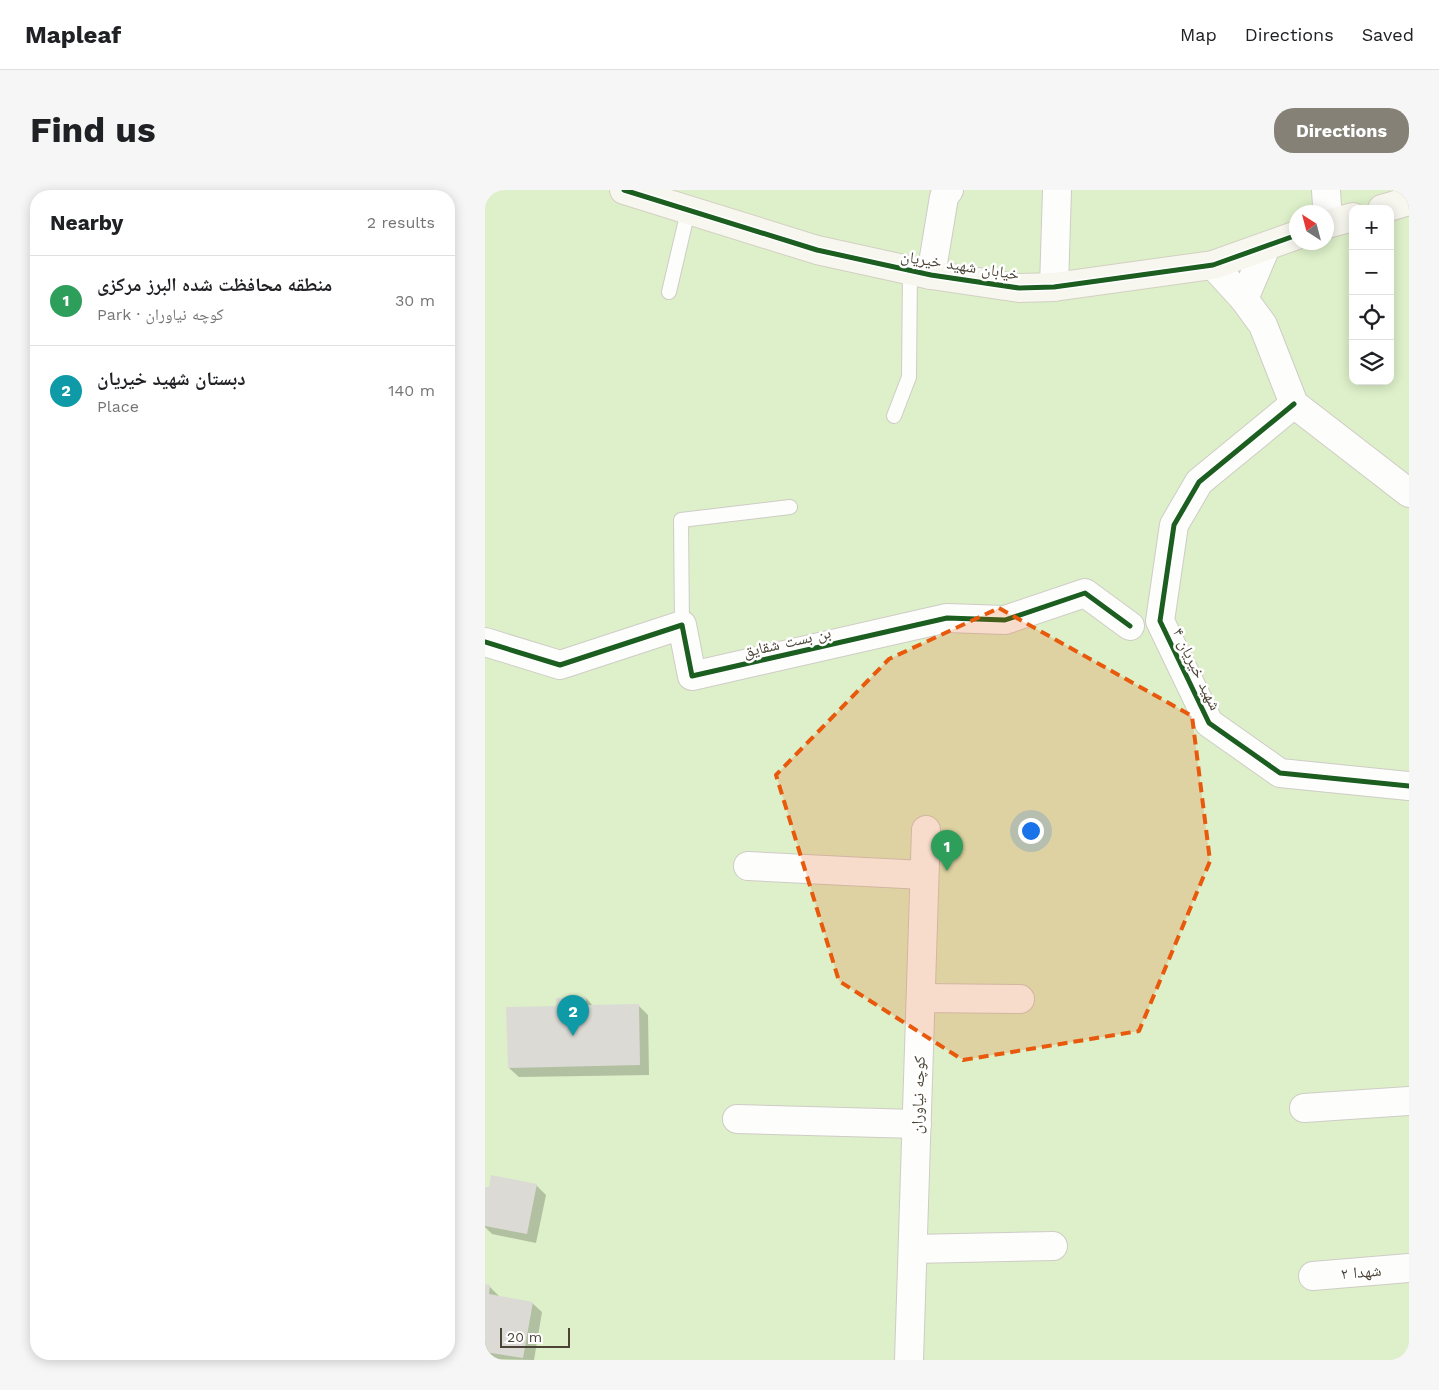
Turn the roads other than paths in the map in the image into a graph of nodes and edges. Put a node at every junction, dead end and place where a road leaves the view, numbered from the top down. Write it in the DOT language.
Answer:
graph roads {
  1 [pos="624,190"];
  2 [pos="949,190"];
  3 [pos="1057,190"];
  4 [pos="1326,190"];
  5 [pos="1409,201"];
  6 [pos="1394,205"];
  7 [pos="688,211"];
  8 [pos="1336,221"];
  9 [pos="1289,238"];
  10 [pos="1266,247"];
  11 [pos="1213,265"];
  12 [pos="921,273"];
  13 [pos="1054,287"];
  14 [pos="669,292"];
  15 [pos="1244,299"];
  16 [pos="1294,404"];
  17 [pos="894,416"];
  18 [pos="1409,493"];
  19 [pos="790,506"];
  20 [pos="683,625"];
  21 [pos="1130,626"];
  22 [pos="485,642"];
  23 [pos="1409,786"];
  24 [pos="926,830"];
  25 [pos="749,866"];
  26 [pos="924,875"];
  27 [pos="921,998"];
  28 [pos="1020,999"];
  29 [pos="1409,1101"];
  30 [pos="1304,1108"];
  31 [pos="737,1119"];
  32 [pos="917,1124"];
  33 [pos="1053,1246"];
  34 [pos="913,1250"];
  35 [pos="1409,1268"];
  36 [pos="1313,1276"];
  37 [pos="909,1360"];
  1 -- 7 [label="street, خیابان شهید خیریان"];
  2 -- 12 [label="street"];
  3 -- 13 [label="street"];
  4 -- 8 [label="street"];
  5 -- 6 [label="street"];
  7 -- 12 [label="street, خیابان شهید خیریان"];
  7 -- 14 [label="lane"];
  9 -- 10 [label="street, خیابان شهید خیریان"];
  10 -- 11 [label="street, خیابان شهید خیریان"];
  10 -- 15 [label="street"];
  11 -- 13 [label="street, خیابان شهید خیریان"];
  11 -- 15 [label="street"];
  12 -- 13 [label="street, خیابان شهید خیریان"];
  12 -- 17 [label="lane"];
  15 -- 16 [label="street"];
  16 -- 18 [label="street"];
  16 -- 23 [label="street, شهید خیریان ۴"];
  19 -- 20 [label="lane"];
  20 -- 21 [label="street, بن بست شقایق"];
  20 -- 22 [label="street"];
  24 -- 26 [label="street, کوچه نیاوران"];
  25 -- 26 [label="street"];
  26 -- 27 [label="street, کوچه نیاوران"];
  27 -- 28 [label="street"];
  27 -- 32 [label="street, کوچه نیاوران"];
  29 -- 30 [label="street"];
  31 -- 32 [label="street"];
  32 -- 34 [label="street, کوچه نیاوران"];
  33 -- 34 [label="street"];
  34 -- 37 [label="street, کوچه نیاوران"];
  35 -- 36 [label="street, شهدا ۲"];
}
